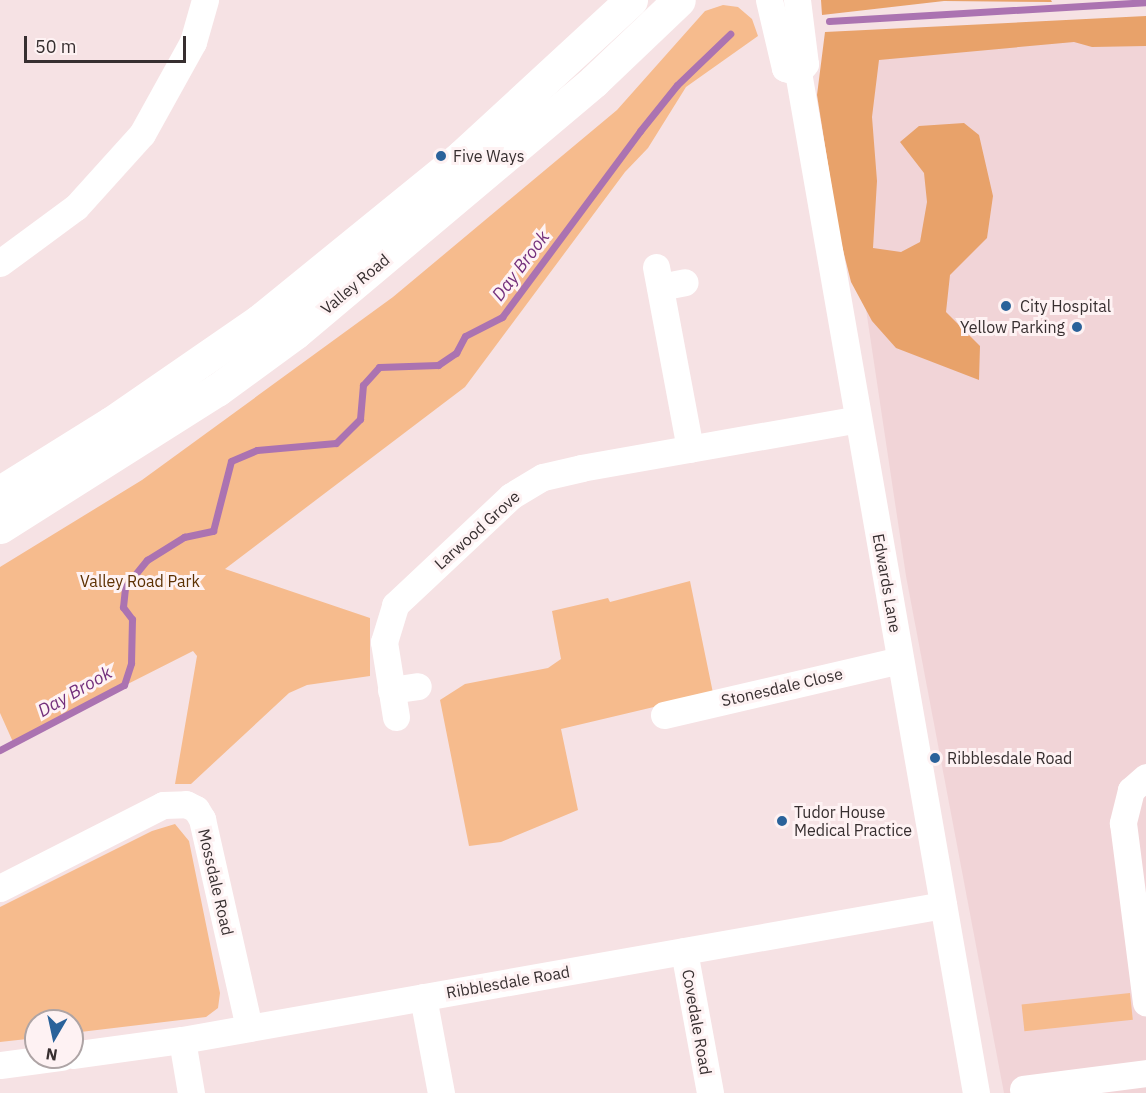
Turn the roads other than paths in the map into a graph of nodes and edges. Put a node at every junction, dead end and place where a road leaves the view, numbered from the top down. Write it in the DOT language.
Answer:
graph roads {
  1 [pos="205,0"];
  2 [pos="631,0"];
  3 [pos="679,0"];
  4 [pos="769,0"];
  5 [pos="797,0"];
  6 [pos="798,72"];
  7 [pos="0,263"];
  8 [pos="667,279"];
  9 [pos="858,419"];
  10 [pos="690,449"];
  11 [pos="0,492"];
  12 [pos="0,527"];
  13 [pos="900,660"];
  14 [pos="418,686"];
  15 [pos="391,690"];
  16 [pos="664,715"];
  17 [pos="396,717"];
  18 [pos="1146,777"];
  19 [pos="0,888"];
  20 [pos="943,905"];
  21 [pos="684,951"];
  22 [pos="423,998"];
  23 [pos="1146,1003"];
  24 [pos="249,1028"];
  25 [pos="182,1040"];
  26 [pos="84,1053"];
  27 [pos="24,1062"];
  28 [pos="0,1065"];
  29 [pos="1146,1073"];
  30 [pos="1023,1089"];
  31 [pos="191,1093"];
  32 [pos="441,1093"];
  33 [pos="710,1093"];
  34 [pos="976,1093"];
  1 -- 7 [label="street"];
  2 -- 11 [label="highway, Valley Road"];
  3 -- 12 [label="highway, Valley Road"];
  4 -- 6 [label="street"];
  5 -- 6 [label="street, Edwards Lane"];
  6 -- 9 [label="street, Edwards Lane"];
  8 -- 10 [label="street"];
  9 -- 10 [label="street, Larwood Grove"];
  9 -- 13 [label="street, Edwards Lane"];
  10 -- 15 [label="street, Larwood Grove"];
  13 -- 16 [label="street, Stonesdale Close"];
  13 -- 20 [label="street, Edwards Lane"];
  14 -- 15 [label="street"];
  15 -- 17 [label="street, Larwood Grove"];
  18 -- 23 [label="street"];
  19 -- 24 [label="street, Mossdale Road"];
  20 -- 21 [label="street, Ribblesdale Road"];
  20 -- 34 [label="street, Edwards Lane"];
  21 -- 22 [label="street, Ribblesdale Road"];
  21 -- 33 [label="street, Covedale Road"];
  22 -- 24 [label="street, Ribblesdale Road"];
  22 -- 32 [label="street"];
  24 -- 25 [label="street, Ribblesdale Road"];
  25 -- 26 [label="street, Ribblesdale Road"];
  25 -- 31 [label="street"];
  27 -- 28 [label="street"];
  29 -- 30 [label="street"];
}
